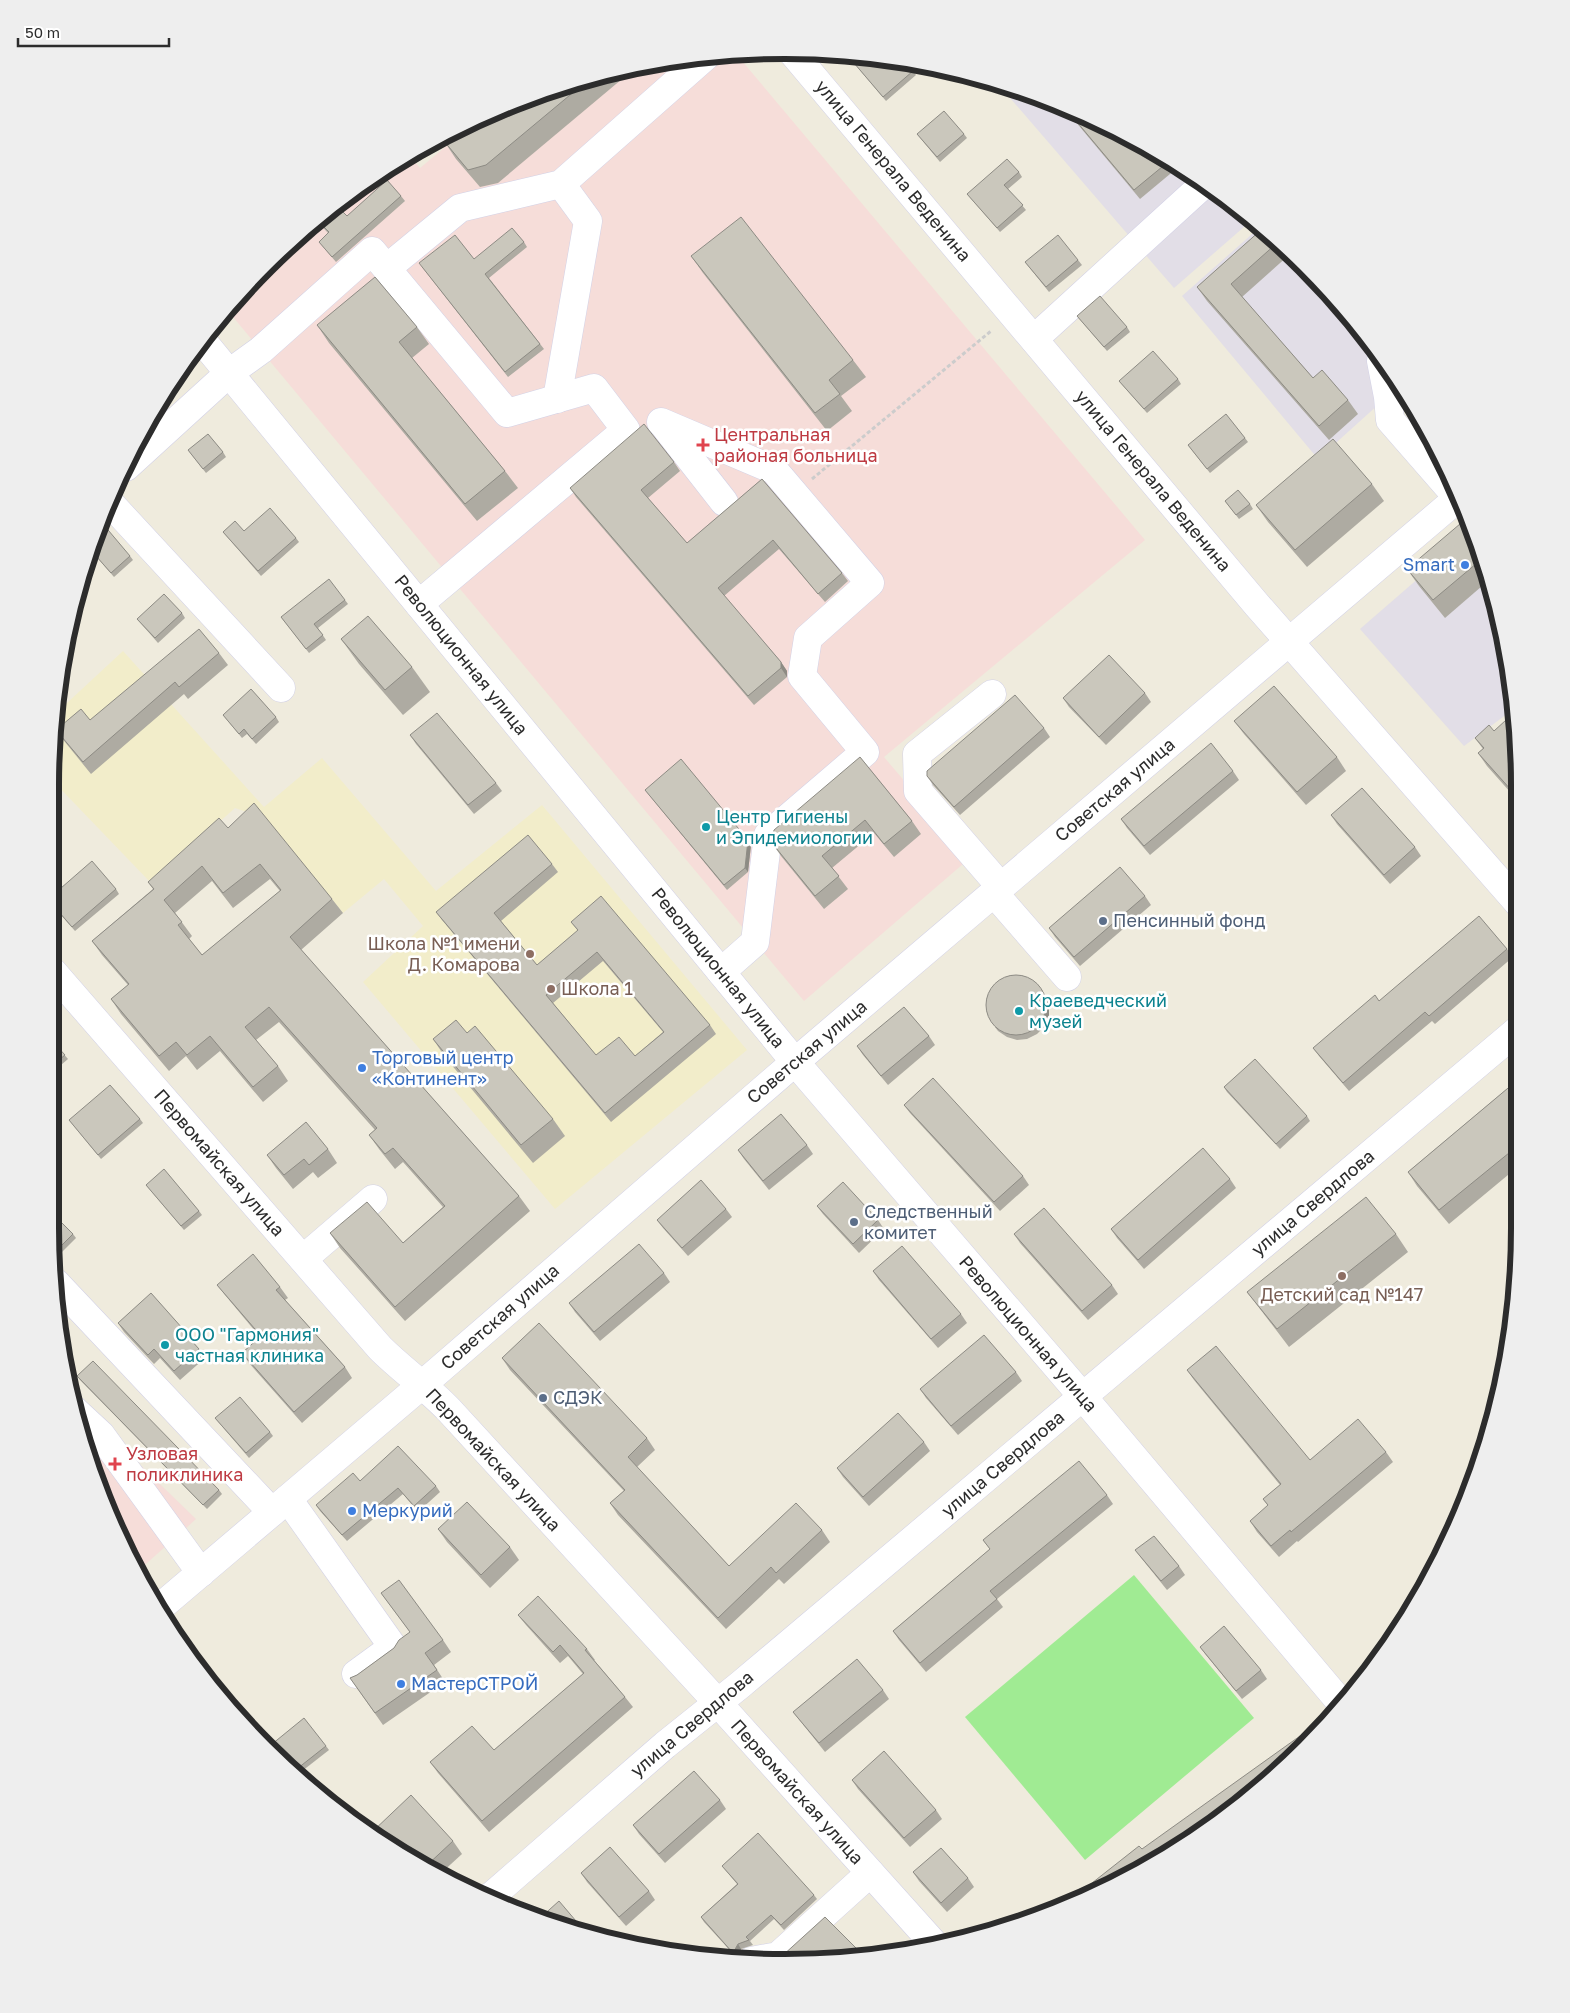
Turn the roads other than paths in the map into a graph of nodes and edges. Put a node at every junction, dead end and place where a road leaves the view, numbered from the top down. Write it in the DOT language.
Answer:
graph roads {
  1 [pos="798,59"];
  2 [pos="697,64"];
  3 [pos="561,184"];
  4 [pos="1199,189"];
  5 [pos="387,268"];
  6 [pos="1034,339"];
  7 [pos="207,346"];
  8 [pos="229,373"];
  9 [pos="1384,375"];
  10 [pos="557,399"];
  11 [pos="661,422"];
  12 [pos="626,430"];
  13 [pos="138,456"];
  14 [pos="1445,483"];
  15 [pos="724,502"];
  16 [pos="1454,502"];
  17 [pos="114,507"];
  18 [pos="419,604"];
  19 [pos="1290,642"];
  20 [pos="281,688"];
  21 [pos="992,694"];
  22 [pos="998,890"];
  23 [pos="1511,895"];
  24 [pos="721,972"];
  25 [pos="1068,977"];
  26 [pos="59,978"];
  27 [pos="1511,1036"];
  28 [pos="795,1062"];
  29 [pos="372,1199"];
  30 [pos="303,1259"];
  31 [pos="61,1288"];
  32 [pos="423,1384"];
  33 [pos="1083,1397"];
  34 [pos="84,1419"];
  35 [pos="280,1505"];
  36 [pos="200,1573"];
  37 [pos="164,1604"];
  38 [pos="356,1674"];
  39 [pos="1338,1698"];
  40 [pos="718,1703"];
  41 [pos="870,1873"];
  42 [pos="495,1893"];
  43 [pos="930,1939"];
  44 [pos="780,1954"];
  1 -- 6 [label="street, улица Генерала Веденина"];
  2 -- 3 [label="street"];
  3 -- 5 [label="street"];
  3 -- 10 [label="street"];
  4 -- 6 [label="street"];
  5 -- 8 [label="street"];
  5 -- 10 [label="street"];
  6 -- 19 [label="street, улица Генерала Веденина"];
  7 -- 8 [label="street, Революционная улица"];
  8 -- 13 [label="street"];
  8 -- 18 [label="street, Революционная улица"];
  9 -- 14 [label="street"];
  10 -- 12 [label="street"];
  11 -- 12 [label="street"];
  11 -- 15 [label="street"];
  11 -- 24 [label="street"];
  12 -- 18 [label="street"];
  16 -- 19 [label="street, Советская улица"];
  17 -- 20 [label="street"];
  18 -- 24 [label="street, Революционная улица"];
  19 -- 22 [label="street, Советская улица"];
  19 -- 23 [label="street, улица Генерала Веденина"];
  21 -- 22 [label="street"];
  22 -- 25 [label="street"];
  22 -- 28 [label="street, Советская улица"];
  24 -- 28 [label="street, Революционная улица"];
  26 -- 30 [label="street, Первомайская улица"];
  27 -- 33 [label="street, улица Свердлова"];
  28 -- 32 [label="street, Советская улица"];
  28 -- 33 [label="street, Революционная улица"];
  29 -- 30 [label="street"];
  30 -- 32 [label="street, Первомайская улица"];
  31 -- 35 [label="street"];
  32 -- 35 [label="street, Советская улица"];
  32 -- 40 [label="street, Первомайская улица"];
  33 -- 39 [label="street, Революционная улица"];
  33 -- 40 [label="street, улица Свердлова"];
  34 -- 36 [label="street"];
  35 -- 36 [label="street, Советская улица"];
  35 -- 38 [label="street"];
  36 -- 37 [label="street, Советская улица"];
  40 -- 41 [label="street, Первомайская улица"];
  40 -- 42 [label="street, улица Свердлова"];
  41 -- 43 [label="street, Первомайская улица"];
  41 -- 44 [label="street"];
}
